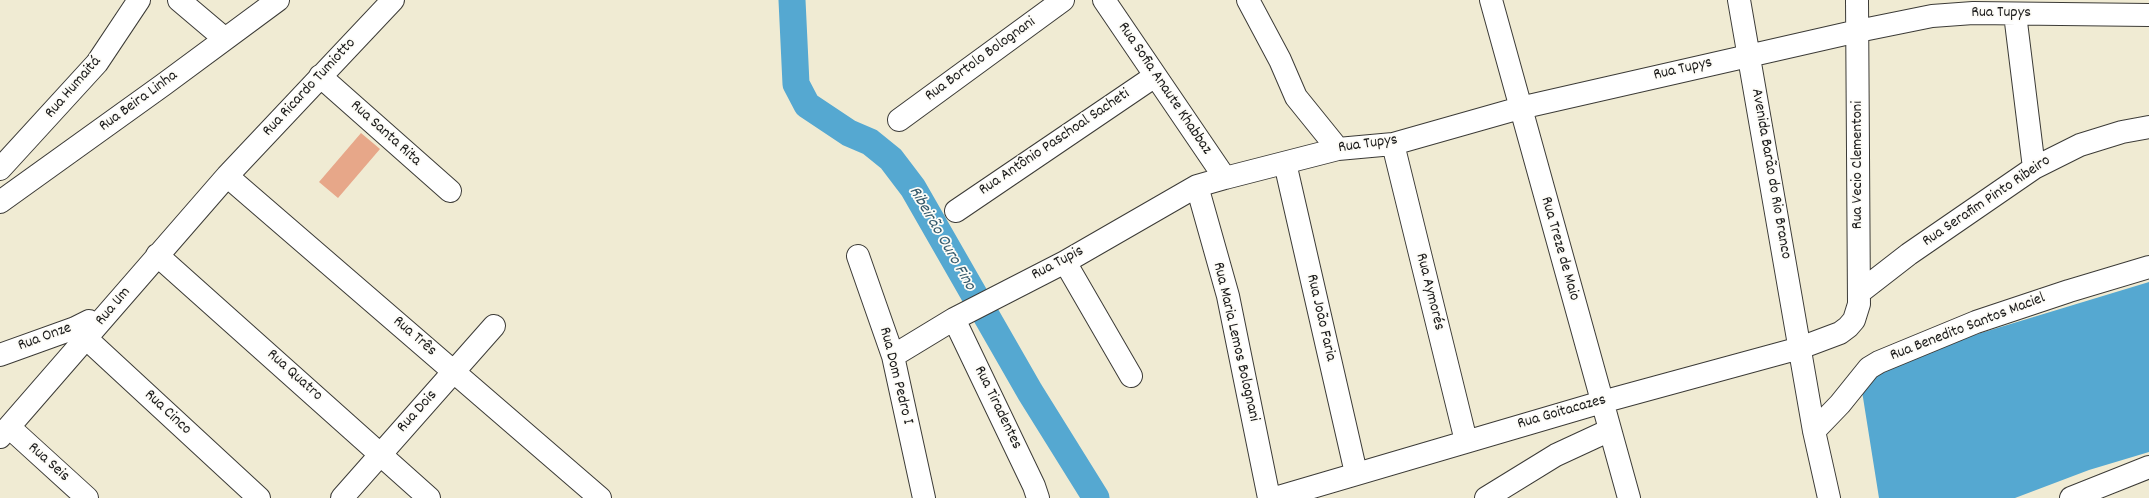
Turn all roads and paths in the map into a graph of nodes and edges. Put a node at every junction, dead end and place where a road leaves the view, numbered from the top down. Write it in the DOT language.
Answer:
graph roads {
  1 [pos="138,0"];
  2 [pos="179,0"];
  3 [pos="278,0"];
  4 [pos="393,0"];
  5 [pos="1063,0"];
  6 [pos="1104,0"];
  7 [pos="1248,0"];
  8 [pos="1491,0"];
  9 [pos="1739,0"];
  10 [pos="1857,0"];
  11 [pos="2015,14"];
  12 [pos="2149,15"];
  13 [pos="1858,31"];
  14 [pos="225,39"];
  15 [pos="1749,55"];
  16 [pos="320,76"];
  17 [pos="1155,76"];
  18 [pos="1520,108"];
  19 [pos="899,120"];
  20 [pos="2149,127"];
  21 [pos="29,139"];
  22 [pos="1393,144"];
  23 [pos="1338,149"];
  24 [pos="1285,164"];
  25 [pos="2034,168"];
  26 [pos="0,169"];
  27 [pos="41,173"];
  28 [pos="227,176"];
  29 [pos="1225,178"];
  30 [pos="1197,186"];
  31 [pos="450,192"];
  32 [pos="0,202"];
  33 [pos="956,211"];
  34 [pos="157,254"];
  35 [pos="858,256"];
  36 [pos="1065,262"];
  37 [pos="2149,267"];
  38 [pos="1860,292"];
  39 [pos="111,310"];
  40 [pos="961,315"];
  41 [pos="494,326"];
  42 [pos="1848,327"];
  43 [pos="81,334"];
  44 [pos="1800,348"];
  45 [pos="0,354"];
  46 [pos="893,356"];
  47 [pos="454,372"];
  48 [pos="1131,376"];
  49 [pos="1602,402"];
  50 [pos="1610,430"];
  51 [pos="1814,431"];
  52 [pos="4,432"];
  53 [pos="1466,441"];
  54 [pos="381,454"];
  55 [pos="2149,467"];
  56 [pos="1356,473"];
  57 [pos="87,498"];
  58 [pos="260,498"];
  59 [pos="342,498"];
  60 [pos="429,498"];
  61 [pos="600,498"];
  62 [pos="924,498"];
  63 [pos="1038,498"];
  64 [pos="1269,498"];
  65 [pos="1275,498"];
  66 [pos="1486,498"];
  67 [pos="1629,498"];
  68 [pos="1829,498"];
  69 [pos="2071,498"];
  1 -- 21 [label="street, Rua Humaitá"];
  2 -- 14 [label="street"];
  3 -- 14 [label="street, Rua Beira Linha"];
  4 -- 16 [label="street, Rua Ricardo Tumiotto"];
  5 -- 19 [label="street, Rua Bortolo Bolognani"];
  6 -- 17 [label="street, Rua Sofia Anaute Khabbaz"];
  7 -- 23 [label="street"];
  8 -- 18 [label="street, Rua Treze de Maio"];
  9 -- 15 [label="street, Avenida Barão do Rio Branco"];
  10 -- 13 [label="street, Rua Vecio Clementoni"];
  11 -- 12 [label="street, Rua Tupys"];
  11 -- 13 [label="street, Rua Tupys"];
  11 -- 25 [label="street"];
  13 -- 15 [label="street, Rua Tupys"];
  13 -- 38 [label="street, Rua Vecio Clementoni"];
  14 -- 27 [label="street, Rua Beira Linha"];
  15 -- 18 [label="street, Rua Tupys"];
  15 -- 44 [label="street, Avenida Barão do Rio Branco"];
  16 -- 28 [label="street, Rua Ricardo Tumiotto"];
  16 -- 31 [label="street, Rua Santa Rita"];
  17 -- 29 [label="street, Rua Sofia Anaute Khabbaz"];
  17 -- 33 [label="street, Rua Antônio Paschoal Sacheti"];
  18 -- 22 [label="street, Rua Tupys"];
  18 -- 49 [label="street, Rua Treze de Maio"];
  20 -- 25 [label="street, Rua Serafim Pinto Ribeiro"];
  21 -- 26 [label="street, Rua Humaitá"];
  21 -- 27 [label="street"];
  22 -- 23 [label="street, Rua Tupys"];
  22 -- 53 [label="street, Rua Aymorés"];
  23 -- 24 [label="street, Rua Tupys"];
  24 -- 29 [label="street, Rua Tupys"];
  24 -- 56 [label="street, Rua João Faria"];
  25 -- 38 [label="street, Rua Serafim Pinto Ribeiro"];
  27 -- 32 [label="street, Rua Beira Linha"];
  28 -- 34 [label="street, Rua Um"];
  28 -- 47 [label="street, Rua Três"];
  29 -- 30 [label="street, Rua Tupis"];
  30 -- 36 [label="street, Rua Tupis"];
  30 -- 64 [label="street, Rua Maria Lemos Bolognani"];
  34 -- 39 [label="street, Rua Um"];
  34 -- 54 [label="street, Rua Quatro"];
  35 -- 46 [label="street, Rua Dom Pedro I"];
  36 -- 40 [label="street, Rua Tupis"];
  36 -- 48 [label="street"];
  37 -- 51 [label="street, Rua Benedito Santos Maciel"];
  38 -- 42 [label="street, Rua Vecio Clementoni"];
  39 -- 43 [label="street, Rua Onze"];
  40 -- 46 [label="street, Rua Tupis"];
  40 -- 63 [label="street, Rua Tiradentes"];
  41 -- 47 [label="street, Rua Dois"];
  42 -- 44 [label="street, Rua Goitacazes"];
  43 -- 45 [label="street, Rua Onze"];
  43 -- 52 [label="street, Rua Um"];
  43 -- 58 [label="street, Rua Cinco"];
  44 -- 49 [label="street, Rua Goitacazes"];
  44 -- 51 [label="street, Avenida Barão do Rio Branco"];
  46 -- 62 [label="street, Rua Dom Pedro I"];
  47 -- 54 [label="street, Rua Dois"];
  47 -- 61 [label="street, Rua Três"];
  49 -- 50 [label="street, Rua Treze de Maio"];
  49 -- 53 [label="street, Rua Goitacazes"];
  50 -- 66 [label="street"];
  50 -- 67 [label="street, Rua Treze de Maio"];
  51 -- 68 [label="street, Avenida Barão do Rio Branco"];
  52 -- 57 [label="street, Rua Seis"];
  53 -- 56 [label="street, Rua Goitacazes"];
  54 -- 59 [label="street, Rua Dois"];
  54 -- 60 [label="street, Rua Quatro"];
  55 -- 69 [label="street"];
  56 -- 65 [label="street, Rua Goitacazes"];
}
